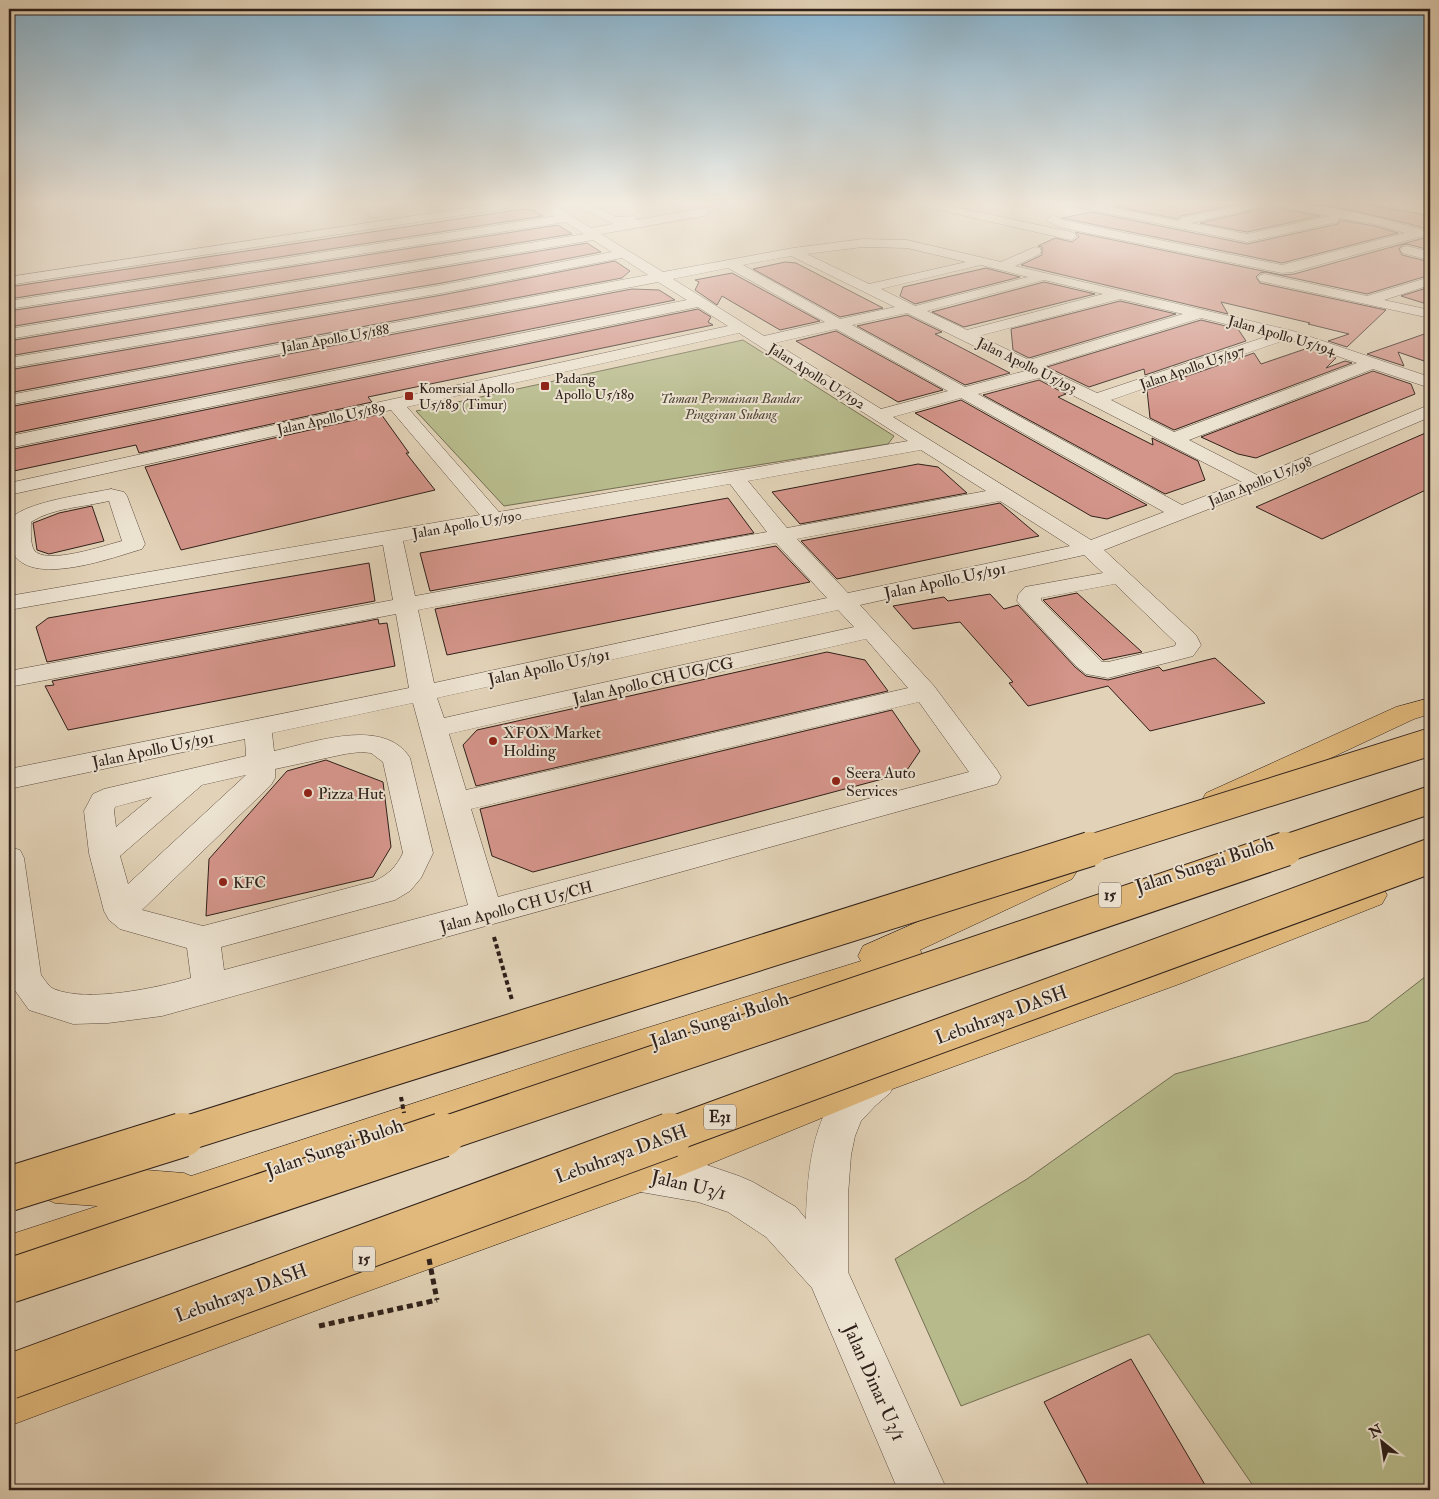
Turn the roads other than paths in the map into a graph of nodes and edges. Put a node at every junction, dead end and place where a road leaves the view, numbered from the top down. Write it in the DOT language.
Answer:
graph roads {
  1 [pos="56,274"];
  2 [pos="206,274"];
  3 [pos="370,274"];
  4 [pos="427,274"];
  5 [pos="517,274"];
  6 [pos="656,274"];
  7 [pos="677,274"];
  8 [pos="748,274"];
  9 [pos="839,274"];
  10 [pos="931,274"];
  11 [pos="1035,274"];
  12 [pos="1246,274"];
  13 [pos="1320,274"];
  14 [pos="1045,276"];
  15 [pos="661,277"];
  16 [pos="1430,280"];
  17 [pos="9,281"];
  18 [pos="1288,283"];
  19 [pos="442,288"];
  20 [pos="869,288"];
  21 [pos="1121,294"];
  22 [pos="223,298"];
  23 [pos="1366,300"];
  24 [pos="700,302"];
  25 [pos="9,304"];
  26 [pos="912,309"];
  27 [pos="1201,313"];
  28 [pos="1430,314"];
  29 [pos="239,322"];
  30 [pos="838,323"];
  31 [pos="484,328"];
  32 [pos="742,328"];
  33 [pos="9,334"];
  34 [pos="1288,334"];
  35 [pos="967,335"];
  36 [pos="761,340"];
  37 [pos="259,352"];
  38 [pos="9,363"];
  39 [pos="1373,363"];
  40 [pos="1034,369"];
  41 [pos="533,374"];
  42 [pos="274,375"];
  43 [pos="1430,383"];
  44 [pos="962,392"];
  45 [pos="1096,399"];
  46 [pos="9,400"];
  47 [pos="395,404"];
  48 [pos="1430,411"];
  49 [pos="879,415"];
  50 [pos="306,424"];
  51 [pos="1174,440"];
  52 [pos="9,442"];
  53 [pos="925,444"];
  54 [pos="735,477"];
  55 [pos="1258,483"];
  56 [pos="9,489"];
  57 [pos="1004,494"];
  58 [pos="1181,513"];
  59 [pos="494,519"];
  60 [pos="781,536"];
  61 [pos="392,538"];
  62 [pos="134,544"];
  63 [pos="1089,548"];
  64 [pos="1118,577"];
  65 [pos="150,578"];
  66 [pos="843,602"];
  67 [pos="9,603"];
  68 [pos="406,606"];
  69 [pos="871,631"];
  70 [pos="9,679"];
  71 [pos="925,692"];
  72 [pos="424,693"];
  73 [pos="1418,709"];
  74 [pos="258,727"];
  75 [pos="434,729"];
  76 [pos="1430,742"];
  77 [pos="260,762"];
  78 [pos="195,777"];
  79 [pos="9,779"];
  80 [pos="1430,789"];
  81 [pos="1430,800"];
  82 [pos="455,803"];
  83 [pos="104,853"];
  84 [pos="1430,856"];
  85 [pos="9,858"];
  86 [pos="1430,872"];
  87 [pos="120,910"];
  88 [pos="487,914"];
  89 [pos="203,939"];
  90 [pos="209,988"];
  91 [pos="788,996"];
  92 [pos="884,1075"];
  93 [pos="723,1140"];
  94 [pos="9,1170"];
  95 [pos="641,1173"];
  96 [pos="9,1189"];
  97 [pos="198,1194"];
  98 [pos="9,1256"];
  99 [pos="826,1273"];
  100 [pos="9,1280"];
  101 [pos="9,1377"];
  102 [pos="9,1390"];
  103 [pos="9,1403"];
  104 [pos="923,1490"];
  1 -- 17 [label="street"];
  2 -- 22 [label="street"];
  2 -- 25 [label="street"];
  3 -- 22 [label="street"];
  4 -- 19 [label="street"];
  5 -- 19 [label="street"];
  6 -- 15 [label="street, Jalan Apollo U5/192"];
  7 -- 15 [label="street, Jalan Apollo U5/194"];
  8 -- 30 [label="street"];
  9 -- 20 [label="street, Jalan Apollo U5/193"];
  10 -- 20 [label="street"];
  11 -- 14 [label="street, Jalan Apollo U5/194"];
  12 -- 18 [label="street"];
  13 -- 18 [label="street"];
  14 -- 21 [label="street, Jalan Apollo U5/194"];
  14 -- 26 [label="street"];
  15 -- 24 [label="street, Jalan Apollo U5/192"];
  15 -- 31 [label="street, Jalan Apollo U5/188"];
  16 -- 23 [label="street"];
  18 -- 23 [label="street"];
  19 -- 29 [label="street"];
  19 -- 31 [label="street"];
  20 -- 26 [label="street, Jalan Apollo U5/193"];
  21 -- 27 [label="street, Jalan Apollo U5/194"];
  21 -- 35 [label="street"];
  22 -- 29 [label="street"];
  22 -- 33 [label="street"];
  23 -- 28 [label="street"];
  24 -- 31 [label="street"];
  24 -- 32 [label="street, Jalan Apollo U5/192"];
  26 -- 30 [label="street"];
  26 -- 35 [label="street, Jalan Apollo U5/193"];
  27 -- 34 [label="street, Jalan Apollo U5/194"];
  27 -- 40 [label="street"];
  29 -- 37 [label="street"];
  29 -- 38 [label="street"];
  30 -- 36 [label="street"];
  30 -- 44 [label="street"];
  31 -- 37 [label="street, Jalan Apollo U5/188"];
  31 -- 41 [label="street"];
  31 -- 42 [label="street"];
  32 -- 36 [label="street, Jalan Apollo U5/192"];
  32 -- 41 [label="street, Jalan Apollo U5/189"];
  34 -- 39 [label="street, Jalan Apollo U5/194"];
  34 -- 45 [label="street, Jalan Apollo U5/197"];
  35 -- 40 [label="street, Jalan Apollo U5/193"];
  36 -- 49 [label="street, Jalan Apollo U5/192"];
  37 -- 42 [label="street"];
  37 -- 46 [label="street, Jalan Apollo U5/188"];
  39 -- 43 [label="street, Jalan Apollo U5/194"];
  39 -- 51 [label="street"];
  40 -- 44 [label="street"];
  40 -- 45 [label="street, Jalan Apollo U5/193"];
  41 -- 47 [label="street, Jalan Apollo U5/189"];
  42 -- 50 [label="street"];
  42 -- 52 [label="street"];
  44 -- 49 [label="street"];
  44 -- 58 [label="street"];
  45 -- 51 [label="street, Jalan Apollo U5/193"];
  47 -- 50 [label="street, Jalan Apollo U5/189"];
  47 -- 59 [label="street"];
  48 -- 55 [label="street, Jalan Apollo U5/198"];
  49 -- 53 [label="street, Jalan Apollo U5/192"];
  50 -- 56 [label="street, Jalan Apollo U5/189"];
  51 -- 55 [label="street, Jalan Apollo U5/193"];
  53 -- 54 [label="street, Jalan Apollo U5/190"];
  53 -- 57 [label="street, Jalan Apollo U5/192"];
  54 -- 59 [label="street, Jalan Apollo U5/190"];
  54 -- 60 [label="street"];
  55 -- 58 [label="street, Jalan Apollo U5/198"];
  57 -- 60 [label="street"];
  57 -- 63 [label="street, Jalan Apollo U5/192"];
  58 -- 63 [label="street, Jalan Apollo U5/198"];
  59 -- 61 [label="street, Jalan Apollo U5/190"];
  60 -- 66 [label="street"];
  60 -- 68 [label="street"];
  61 -- 65 [label="street, Jalan Apollo U5/190"];
  61 -- 68 [label="street"];
  62 -- 62 [label="street"];
  62 -- 65 [label="street"];
  63 -- 64 [label="street, Jalan Apollo U5/192"];
  63 -- 66 [label="street, Jalan Apollo U5/191"];
  64 -- 64 [label="street, Jalan Apollo U5/192"];
  65 -- 67 [label="street, Jalan Apollo U5/190"];
  66 -- 69 [label="street"];
  66 -- 72 [label="street, Jalan Apollo U5/191"];
  68 -- 70 [label="street"];
  68 -- 72 [label="street"];
  69 -- 71 [label="street"];
  69 -- 75 [label="street, Jalan Apollo CH UG/CG"];
  71 -- 82 [label="street"];
  71 -- 88 [label="street, Jalan Apollo CH U5/CH"];
  72 -- 74 [label="street, Jalan Apollo U5/191"];
  72 -- 75 [label="street"];
  73 -- 91 [label="highway"];
  74 -- 77 [label="street"];
  74 -- 79 [label="street, Jalan Apollo U5/191"];
  75 -- 82 [label="street"];
  76 -- 96 [label="highway, bridge"];
  77 -- 78 [label="street"];
  77 -- 87 [label="street"];
  77 -- 89 [label="street"];
  78 -- 83 [label="street"];
  78 -- 83 [label="street"];
  80 -- 91 [label="highway, Jalan Sungai Buloh / 15"];
  81 -- 100 [label="highway, bridge"];
  82 -- 88 [label="street"];
  83 -- 87 [label="street"];
  84 -- 101 [label="highway, Lebuhraya DASH / E31, bridge"];
  85 -- 90 [label="street, Jalan Apollo CH U5/CH"];
  86 -- 92 [label="highway, 15"];
  87 -- 89 [label="street"];
  88 -- 90 [label="street, Jalan Apollo CH U5/CH"];
  89 -- 90 [label="street"];
  91 -- 97 [label="highway, Jalan Sungai Buloh / 15"];
  92 -- 93 [label="highway, 15"];
  92 -- 99 [label="street"];
  93 -- 95 [label="highway, 15"];
  93 -- 102 [label="highway, 15"];
  94 -- 97 [label="highway"];
  95 -- 99 [label="street, Jalan U3/1"];
  95 -- 103 [label="highway, 15"];
  97 -- 98 [label="highway, Jalan Sungai Buloh / 15"];
  99 -- 104 [label="street, Jalan Dinar U3/1"];
}
